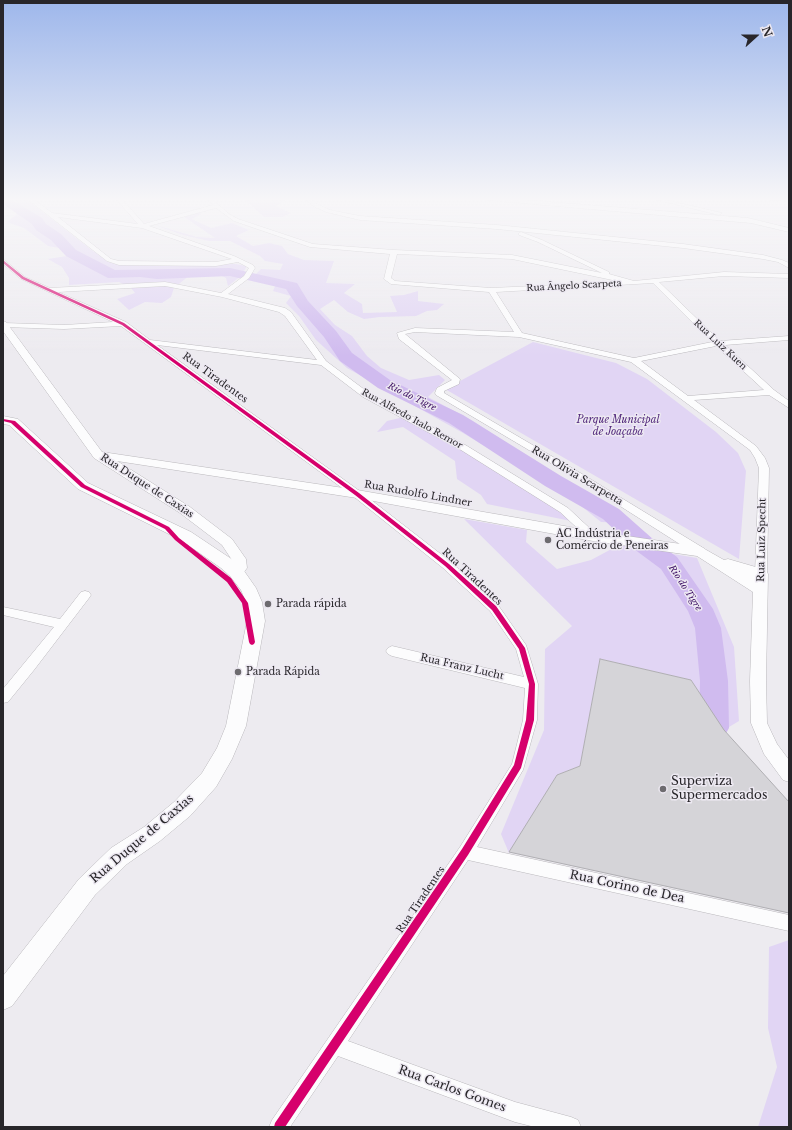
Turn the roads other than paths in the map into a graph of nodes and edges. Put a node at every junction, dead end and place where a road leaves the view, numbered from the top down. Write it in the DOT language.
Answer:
graph roads {
  1 [pos="97,251"];
  2 [pos="214,251"];
  3 [pos="377,251"];
  4 [pos="560,251"];
  5 [pos="717,251"];
  6 [pos="394,252"];
  7 [pos="240,260"];
  8 [pos="3,261"];
  9 [pos="789,266"];
  10 [pos="789,276"];
  11 [pos="617,278"];
  12 [pos="655,282"];
  13 [pos="634,283"];
  14 [pos="48,290"];
  15 [pos="491,290"];
  16 [pos="222,295"];
  17 [pos="122,324"];
  18 [pos="4,325"];
  19 [pos="519,335"];
  20 [pos="789,338"];
  21 [pos="148,342"];
  22 [pos="718,344"];
  23 [pos="634,360"];
  24 [pos="323,363"];
  25 [pos="771,392"];
  26 [pos="688,398"];
  27 [pos="789,404"];
  28 [pos="3,420"];
  29 [pos="98,455"];
  30 [pos="357,494"];
  31 [pos="593,536"];
  32 [pos="706,555"];
  33 [pos="228,570"];
  34 [pos="761,574"];
  35 [pos="761,590"];
  36 [pos="85,595"];
  37 [pos="3,611"];
  38 [pos="62,624"];
  39 [pos="392,651"];
  40 [pos="532,684"];
  41 [pos="3,698"];
  42 [pos="789,774"];
  43 [pos="465,852"];
  44 [pos="789,923"];
  45 [pos="3,997"];
  46 [pos="335,1046"];
  47 [pos="280,1127"];
  48 [pos="571,1127"];
  1 -- 7 [label="street"];
  2 -- 7 [label="street"];
  3 -- 6 [label="street"];
  4 -- 11 [label="street"];
  5 -- 9 [label="street"];
  6 -- 11 [label="street"];
  6 -- 15 [label="street, Rua Ângelo Scarpeta"];
  7 -- 16 [label="street"];
  8 -- 14 [label="street, Rua Tiradentes"];
  10 -- 12 [label="street, Rua Ângelo Scarpeta"];
  11 -- 13 [label="street"];
  12 -- 13 [label="street, Rua Ângelo Scarpeta"];
  12 -- 22 [label="street, Rua Luiz Kuen"];
  13 -- 15 [label="street, Rua Ângelo Scarpeta"];
  14 -- 16 [label="street, Rua Alfredo Italo Remor"];
  14 -- 17 [label="street, Rua Tiradentes"];
  15 -- 19 [label="street"];
  16 -- 24 [label="street, Rua Alfredo Italo Remor"];
  17 -- 18 [label="street"];
  17 -- 21 [label="street, Rua Tiradentes"];
  18 -- 29 [label="street, Rua Duque de Caxias"];
  19 -- 23 [label="street"];
  19 -- 32 [label="street, Rua Olívia Scarpetta"];
  20 -- 22 [label="street"];
  21 -- 24 [label="street"];
  21 -- 30 [label="street, Rua Tiradentes"];
  22 -- 23 [label="street"];
  22 -- 25 [label="street, Rua Luiz Kuen"];
  23 -- 26 [label="street, Rua Luiz Specht"];
  24 -- 31 [label="street, Rua Alfredo Italo Remor"];
  25 -- 26 [label="street"];
  25 -- 27 [label="street, Rua Luiz Kuen"];
  26 -- 34 [label="street, Rua Luiz Specht"];
  28 -- 33 [label="main road"];
  29 -- 30 [label="street, Rua Rudolfo Lindner"];
  29 -- 33 [label="street, Rua Duque de Caxias"];
  30 -- 31 [label="street, Rua Rudolfo Lindner"];
  30 -- 40 [label="street, Rua Tiradentes"];
  31 -- 32 [label="street, Rua Rudolfo Lindner"];
  32 -- 34 [label="street, Rua Olívia Scarpetta"];
  32 -- 35 [label="street, Rua Olívia Scarpetta"];
  33 -- 45 [label="main road, Rua Duque de Caxias"];
  34 -- 35 [label="street, Rua Luiz Specht"];
  35 -- 42 [label="street, Rua Luiz Specht"];
  36 -- 38 [label="street"];
  37 -- 38 [label="street"];
  38 -- 41 [label="street"];
  39 -- 40 [label="street, Rua Franz Lucht"];
  40 -- 43 [label="street, Rua Tiradentes"];
  43 -- 44 [label="street, Rua Corino de Dea"];
  43 -- 46 [label="street, Rua Tiradentes"];
  46 -- 47 [label="street, Rua Tiradentes"];
  46 -- 48 [label="street, Rua Carlos Gomes"];
}
